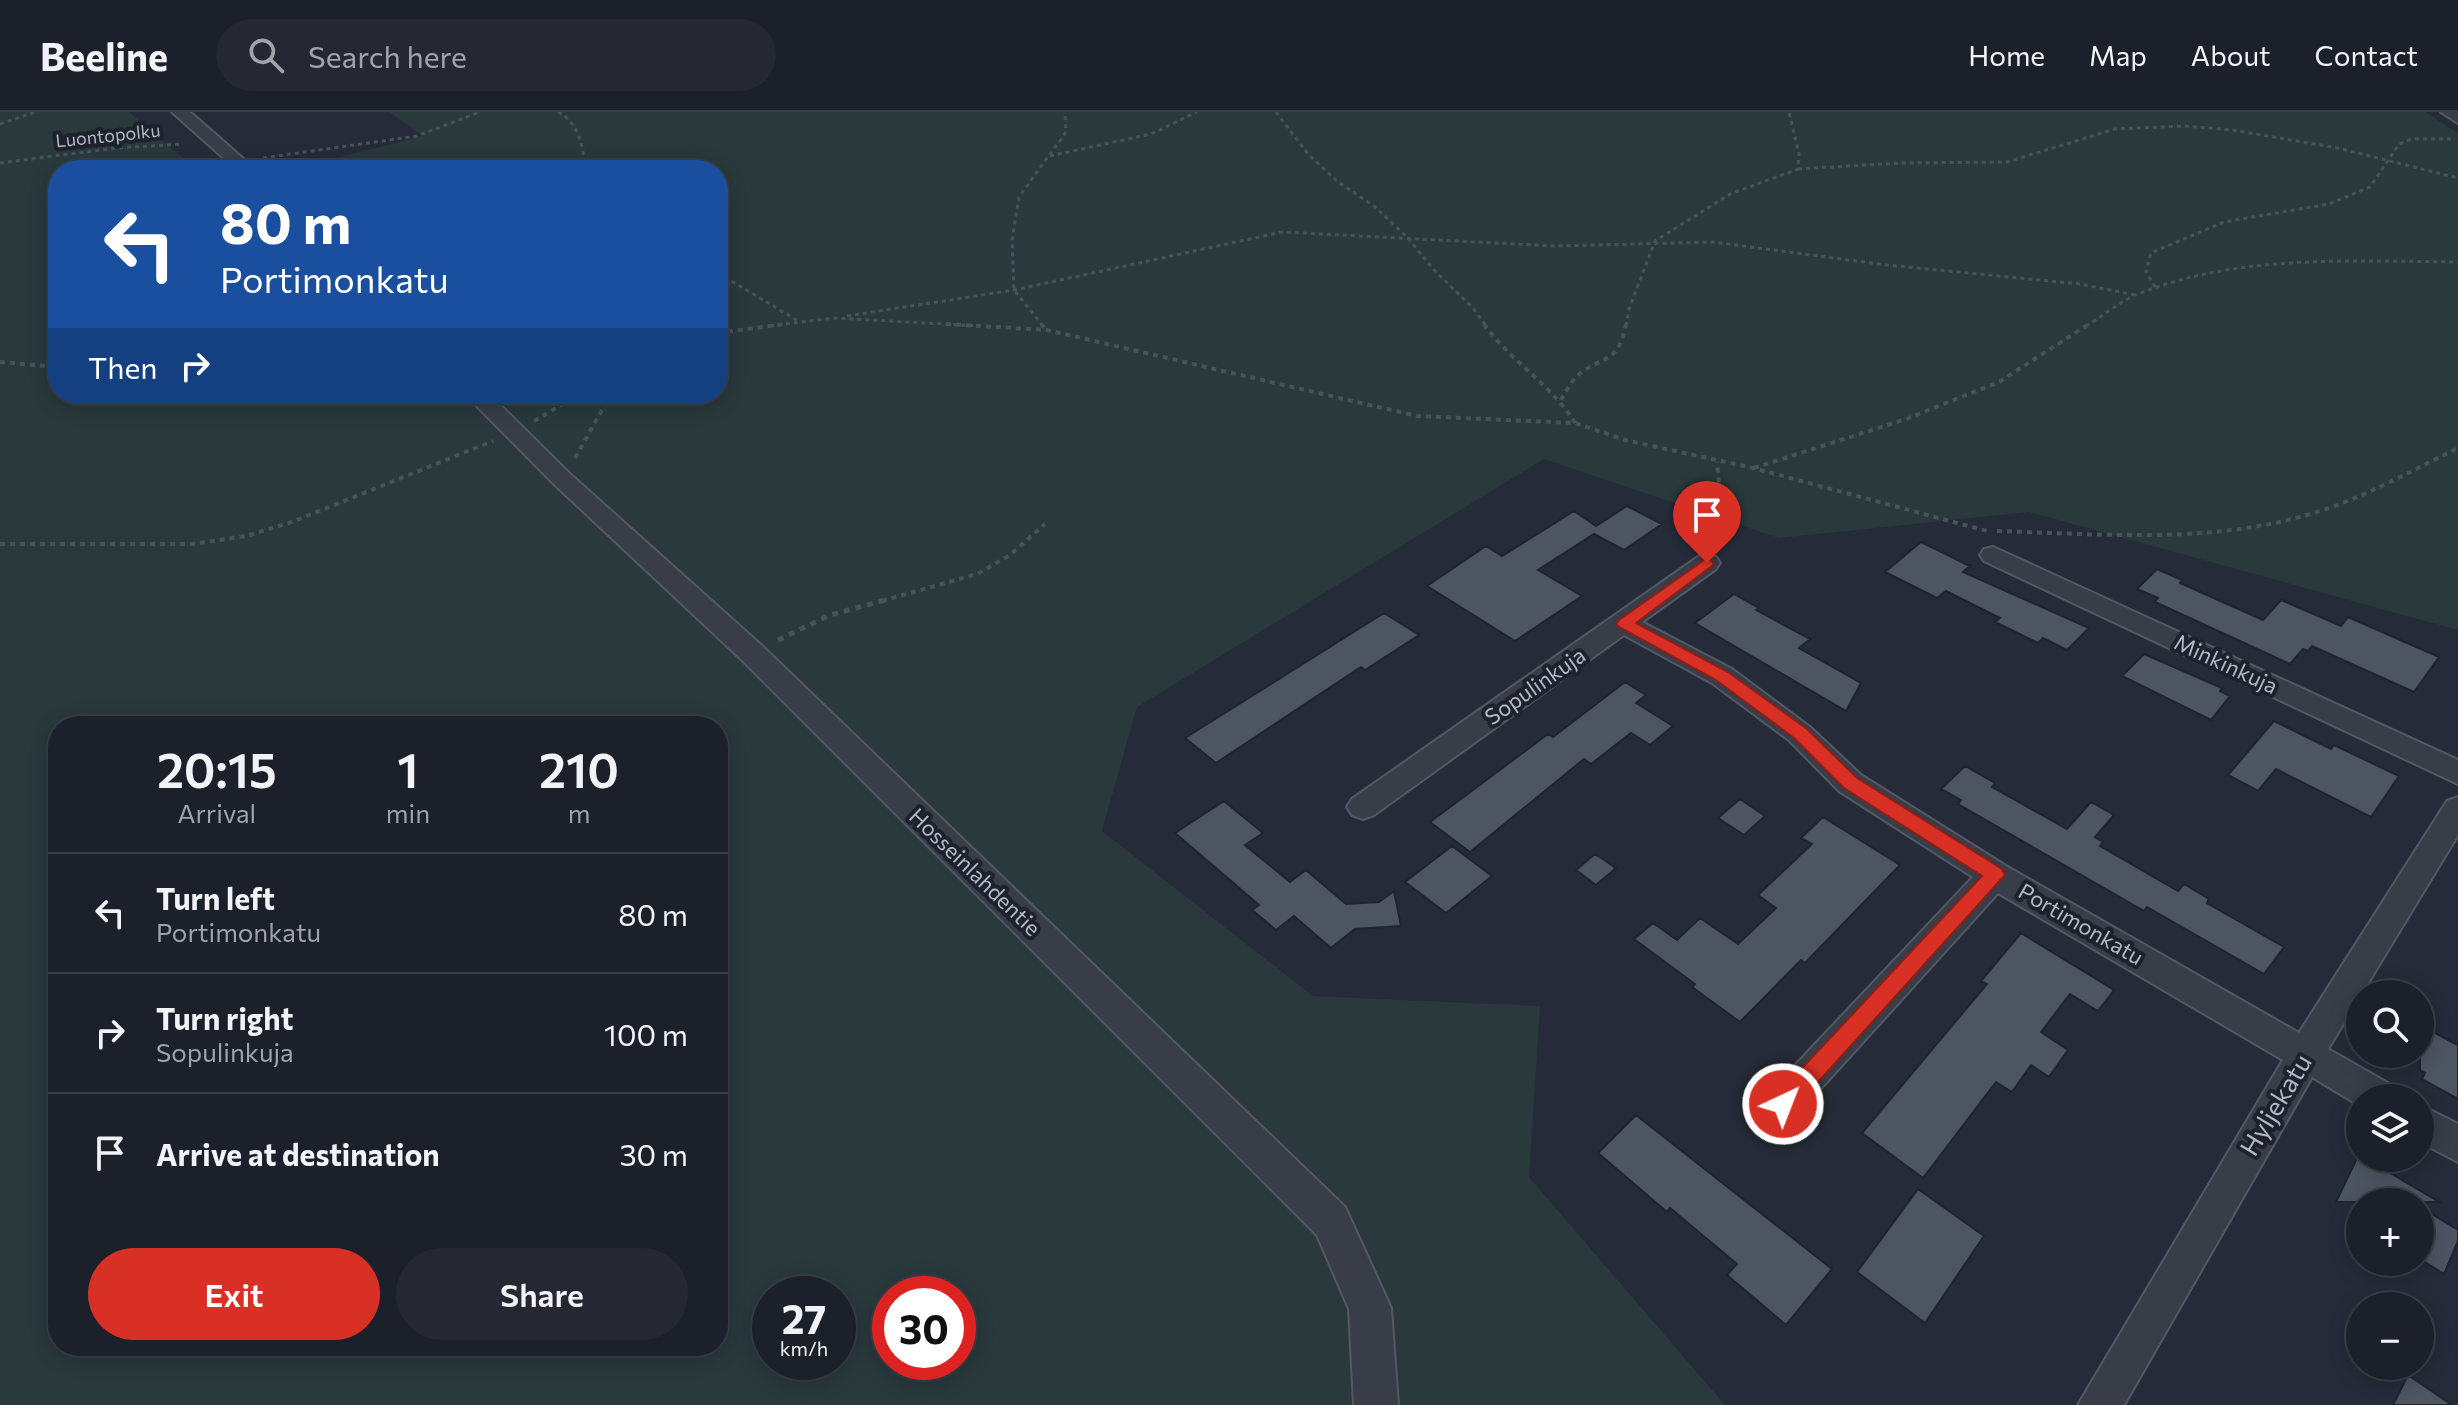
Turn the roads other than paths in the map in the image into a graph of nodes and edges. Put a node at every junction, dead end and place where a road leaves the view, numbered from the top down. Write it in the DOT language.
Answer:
graph roads {
  1 [pos="180,112"];
  2 [pos="2449,112"];
  3 [pos="2458,118"];
  4 [pos="236,160"];
  5 [pos="486,404"];
  6 [pos="1993,555"];
  7 [pos="1707,563"];
  8 [pos="1624,624"];
  9 [pos="2458,773"];
  10 [pos="1363,807"];
  11 [pos="2458,809"];
  12 [pos="1995,875"];
  13 [pos="2306,1054"];
  14 [pos="2356,1084"];
  15 [pos="1783,1104"];
  16 [pos="2434,1130"];
  17 [pos="2458,1144"];
  18 [pos="1376,1405"];
  19 [pos="2100,1405"];
  1 -- 4 [label="street"];
  2 -- 3 [label="street"];
  5 -- 18 [label="street, Hosseinlahdentie"];
  6 -- 9 [label="street, Minkinkuja"];
  7 -- 8 [label="street, Sopulinkuja"];
  8 -- 10 [label="street, Sopulinkuja"];
  8 -- 12 [label="street, Portimonkatu"];
  11 -- 13 [label="street, Hyljekatu"];
  12 -- 13 [label="street, Portimonkatu"];
  12 -- 15 [label="street"];
  13 -- 14 [label="street, Portimonkatu"];
  13 -- 19 [label="street, Hyljekatu"];
  16 -- 17 [label="street"];
}
